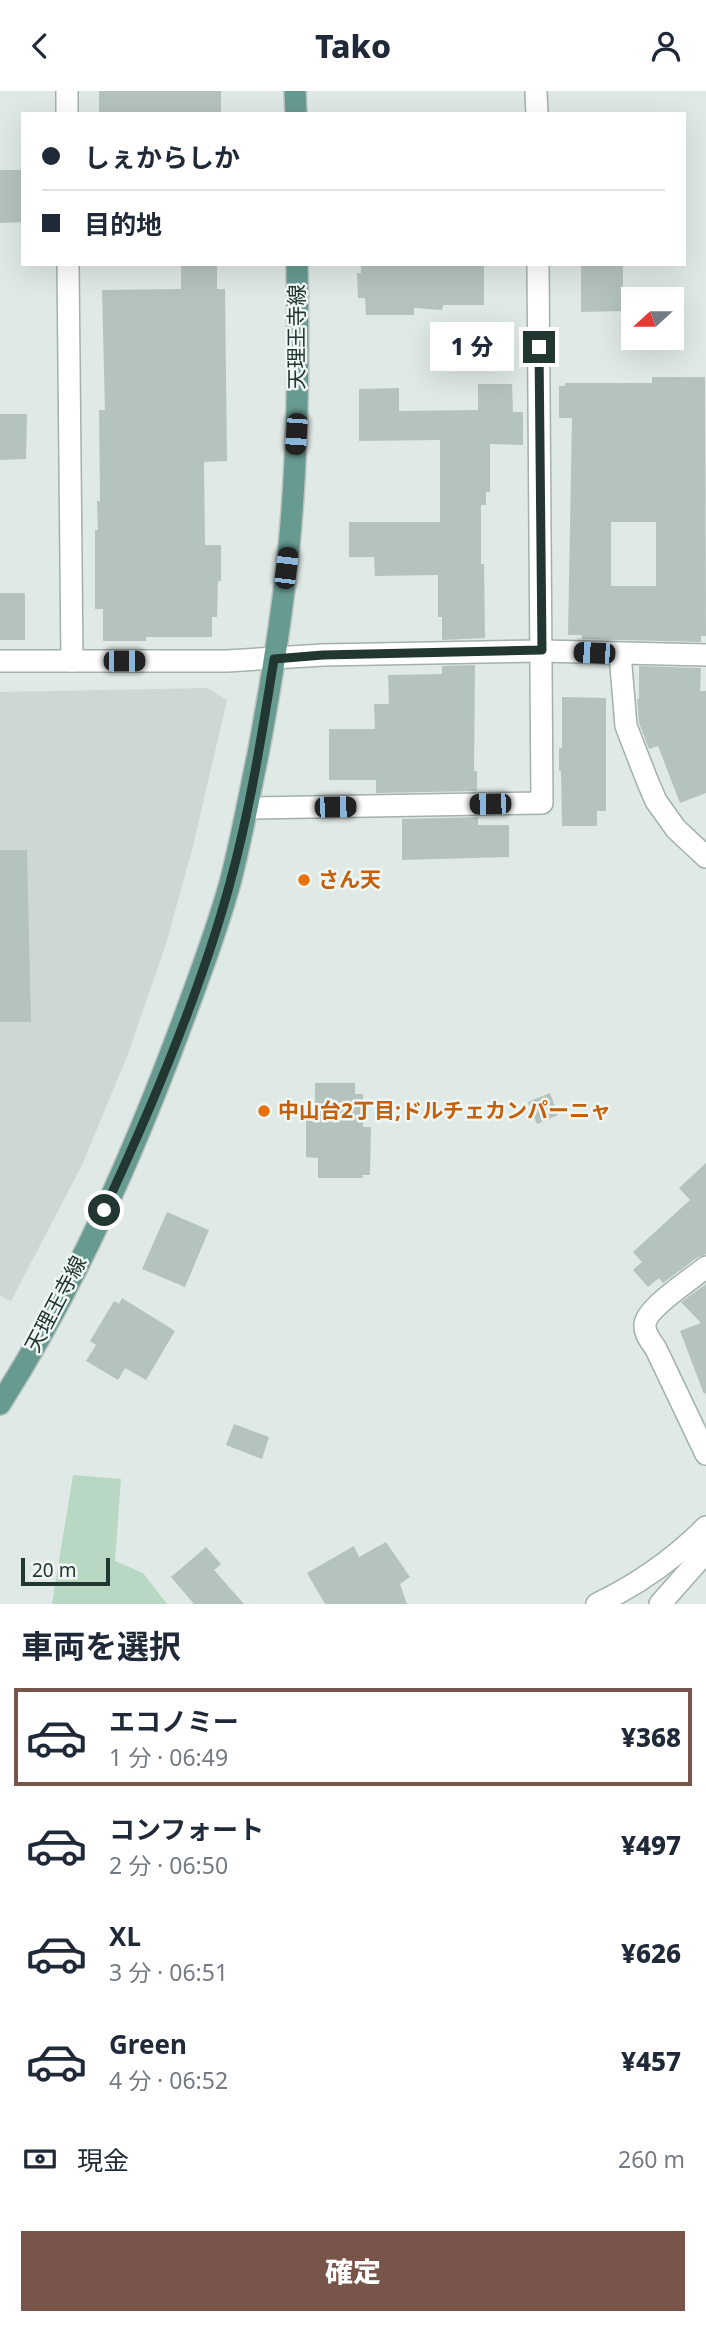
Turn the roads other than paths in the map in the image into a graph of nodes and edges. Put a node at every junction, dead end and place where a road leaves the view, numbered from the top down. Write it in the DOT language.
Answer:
graph roads {
  1 [pos="67,91"];
  2 [pos="295,91"];
  3 [pos="536,91"];
  4 [pos="67,112"];
  5 [pos="296,112"];
  6 [pos="537,112"];
  7 [pos="68,266"];
  8 [pos="298,266"];
  9 [pos="538,266"];
  10 [pos="542,650"];
  11 [pos="620,654"];
  12 [pos="706,655"];
  13 [pos="274,659"];
  14 [pos="0,661"];
  15 [pos="72,661"];
  16 [pos="247,809"];
  17 [pos="676,829"];
  18 [pos="706,857"];
  19 [pos="706,873"];
  20 [pos="706,1267"];
  21 [pos="0,1404"];
  22 [pos="706,1454"];
  23 [pos="706,1527"];
  24 [pos="706,1552"];
  25 [pos="597,1604"];
  26 [pos="660,1604"];
  1 -- 4 [label="street"];
  2 -- 5 [label="main road"];
  3 -- 6 [label="street"];
  7 -- 15 [label="street"];
  8 -- 13 [label="main road, 天理王寺線"];
  9 -- 10 [label="street"];
  10 -- 11 [label="street"];
  10 -- 13 [label="street"];
  10 -- 16 [label="street"];
  11 -- 12 [label="street"];
  11 -- 17 [label="street"];
  13 -- 15 [label="street"];
  13 -- 16 [label="main road, 天理王寺線"];
  14 -- 15 [label="street"];
  16 -- 21 [label="main road, 天理王寺線"];
  17 -- 18 [label="street"];
  17 -- 19 [label="street"];
  20 -- 22 [label="street"];
  23 -- 25 [label="street"];
  24 -- 26 [label="street"];
}
